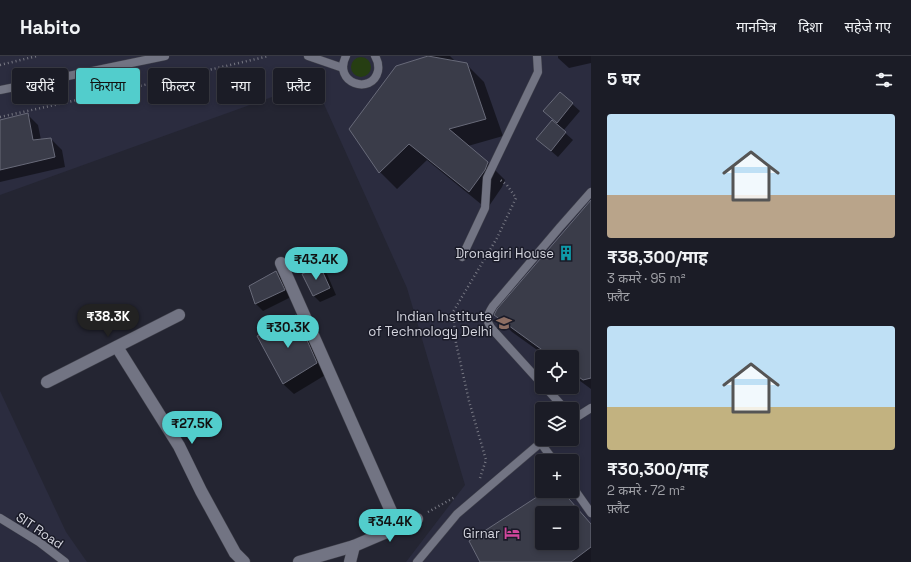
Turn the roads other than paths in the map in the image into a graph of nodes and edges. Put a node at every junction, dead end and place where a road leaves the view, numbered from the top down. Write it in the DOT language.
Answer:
graph roads {
  1 [pos="165,56"];
  2 [pos="308,56"];
  3 [pos="346,56"];
  4 [pos="375,56"];
  5 [pos="537,56"];
  6 [pos="343,68"];
  7 [pos="0,90"];
  8 [pos="591,192"];
  9 [pos="462,258"];
  10 [pos="281,263"];
  11 [pos="179,315"];
  12 [pos="117,347"];
  13 [pos="535,376"];
  14 [pos="47,382"];
  15 [pos="551,394"];
  16 [pos="559,402"];
  17 [pos="591,408"];
  18 [pos="579,415"];
  19 [pos="537,446"];
  20 [pos="579,496"];
  21 [pos="591,513"];
  22 [pos="0,518"];
  23 [pos="417,519"];
  24 [pos="398,527"];
  25 [pos="354,546"];
  26 [pos="65,562"];
  27 [pos="244,562"];
  28 [pos="299,562"];
  29 [pos="350,562"];
  30 [pos="417,562"];
  1 -- 7 [label="lane"];
  2 -- 6 [label="lane"];
  3 -- 6 [label="lane"];
  4 -- 6 [label="lane"];
  5 -- 9 [label="lane"];
  8 -- 13 [label="lane"];
  10 -- 24 [label="street"];
  11 -- 12 [label="street"];
  12 -- 14 [label="street"];
  12 -- 27 [label="street"];
  15 -- 16 [label="lane"];
  17 -- 18 [label="lane"];
  19 -- 30 [label="lane"];
  20 -- 21 [label="lane"];
  22 -- 26 [label="lane, SIT Road"];
  23 -- 24 [label="street"];
  24 -- 25 [label="street"];
  25 -- 28 [label="street"];
  25 -- 29 [label="street"];
}
